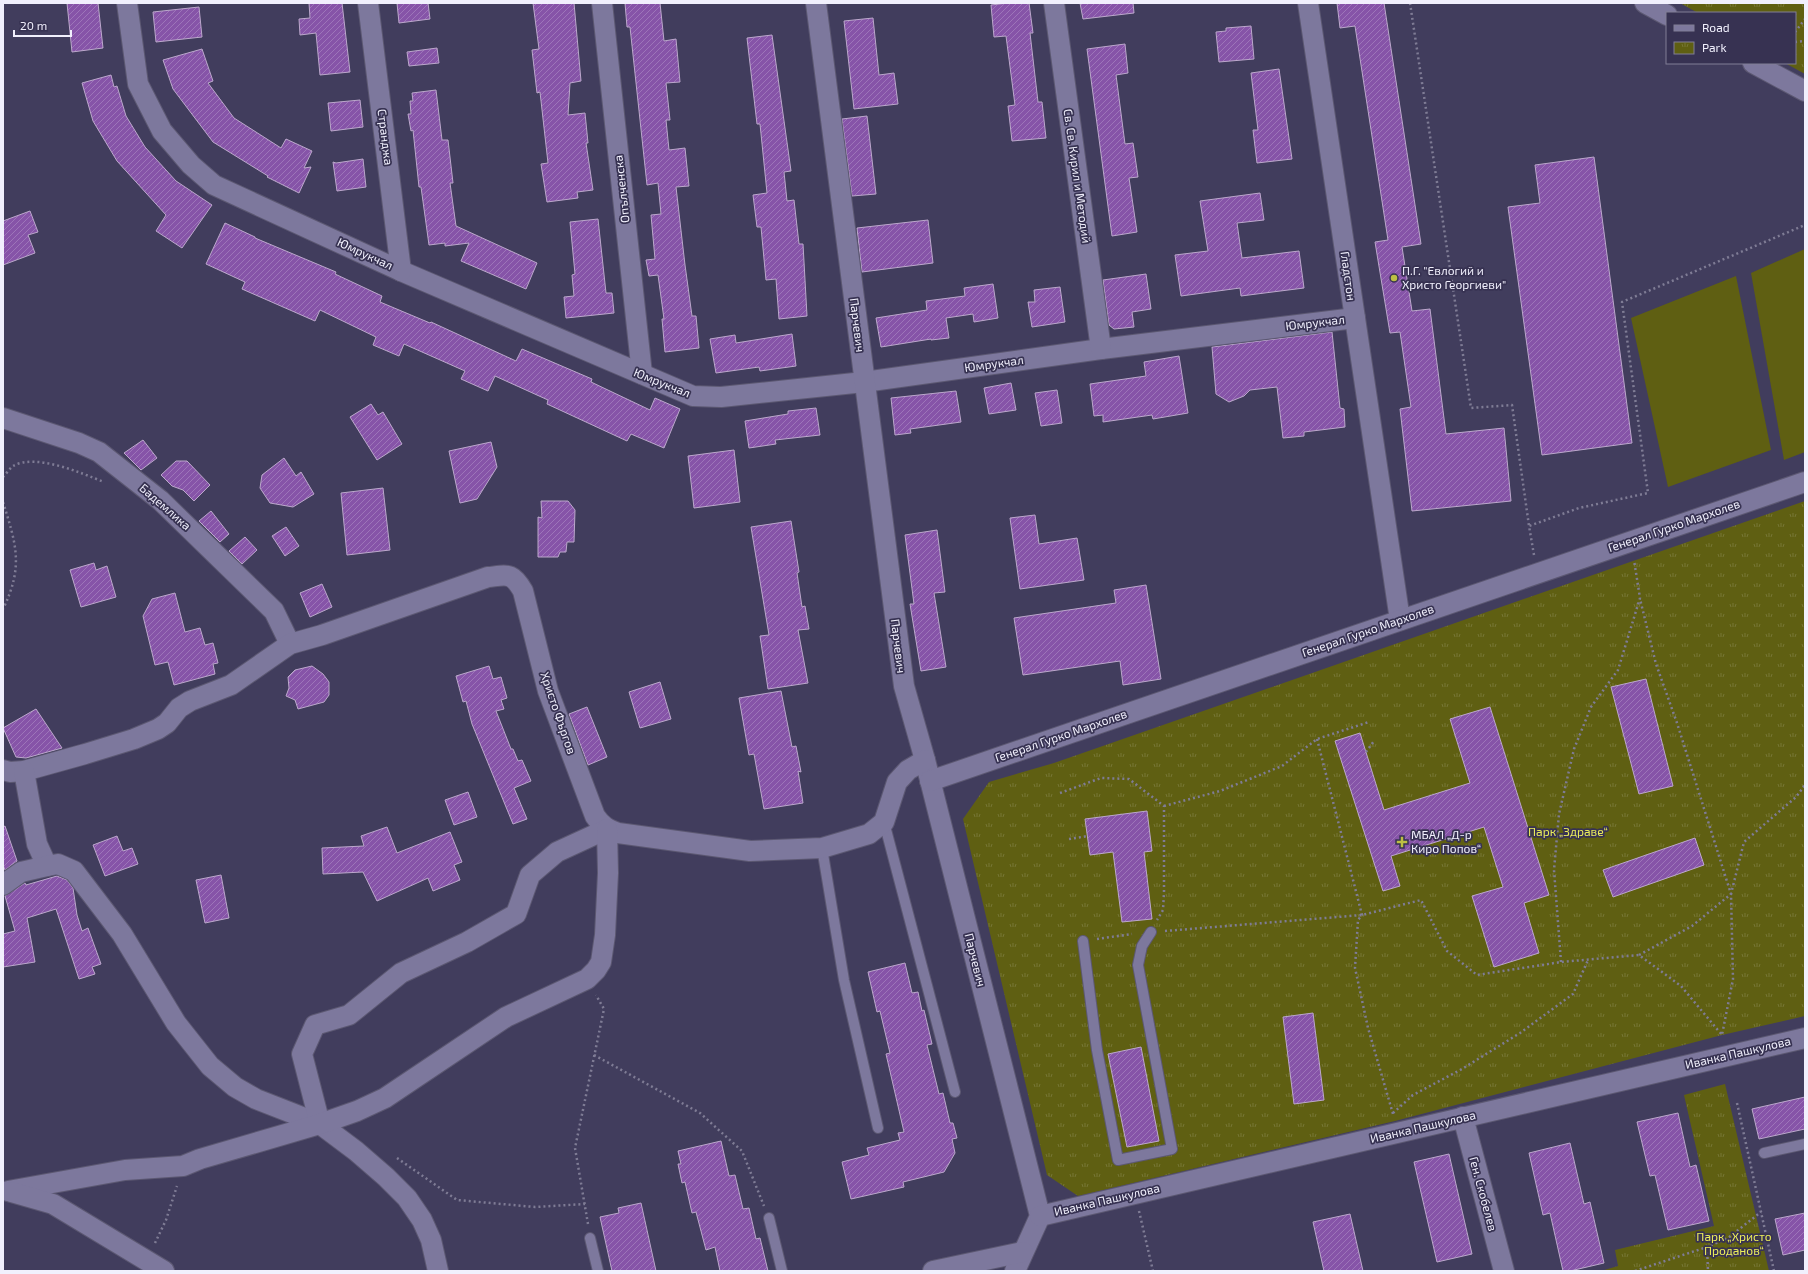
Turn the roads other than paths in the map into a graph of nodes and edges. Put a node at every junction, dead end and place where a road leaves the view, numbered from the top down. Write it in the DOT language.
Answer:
graph roads {
  1 [pos="127,3"];
  2 [pos="368,3"];
  3 [pos="602,3"];
  4 [pos="816,3"];
  5 [pos="1054,3"];
  6 [pos="1308,3"];
  7 [pos="1645,3"];
  8 [pos="1666,14"];
  9 [pos="1755,64"];
  10 [pos="1805,91"];
  11 [pos="401,271"];
  12 [pos="1354,318"];
  13 [pos="1101,349"];
  14 [pos="642,374"];
  15 [pos="864,382"];
  16 [pos="3,418"];
  17 [pos="1805,482"];
  18 [pos="1400,620"];
  19 [pos="290,644"];
  20 [pos="925,760"];
  21 [pos="3,770"];
  22 [pos="24,771"];
  23 [pos="930,781"];
  24 [pos="884,822"];
  25 [pos="607,829"];
  26 [pos="822,848"];
  27 [pos="47,866"];
  28 [pos="3,885"];
  29 [pos="1151,932"];
  30 [pos="1083,941"];
  31 [pos="1805,1038"];
  32 [pos="955,1092"];
  33 [pos="1463,1117"];
  34 [pos="320,1124"];
  35 [pos="878,1128"];
  36 [pos="1805,1144"];
  37 [pos="1764,1152"];
  38 [pos="6,1190"];
  39 [pos="1040,1216"];
  40 [pos="769,1218"];
  41 [pos="590,1238"];
  42 [pos="1023,1252"];
  43 [pos="164,1271"];
  44 [pos="438,1271"];
  45 [pos="598,1271"];
  46 [pos="782,1271"];
  47 [pos="932,1271"];
  48 [pos="1015,1271"];
  49 [pos="1504,1271"];
  1 -- 11 [label="street, Юмрукчал"];
  2 -- 11 [label="street, Странджа"];
  3 -- 14 [label="street, Опълченска"];
  4 -- 15 [label="street, Парчевич"];
  5 -- 13 [label="street, Св. Св. Кирил и Методий"];
  6 -- 12 [label="street, Гладстон"];
  7 -- 8 [label="street"];
  9 -- 10 [label="street"];
  11 -- 14 [label="street, Юмрукчал"];
  12 -- 13 [label="street, Юмрукчал"];
  12 -- 18 [label="street, Гладстон"];
  13 -- 15 [label="street, Юмрукчал"];
  14 -- 15 [label="street, Юмрукчал"];
  15 -- 20 [label="street, Парчевич"];
  16 -- 19 [label="street, Бадемлика"];
  17 -- 18 [label="street, Генерал Гурко Мархолев"];
  18 -- 23 [label="street, Генерал Гурко Мархолев"];
  19 -- 22 [label="street"];
  19 -- 25 [label="street, Христо Фъргов"];
  20 -- 23 [label="street, Парчевич"];
  20 -- 24 [label="street"];
  21 -- 22 [label="street"];
  22 -- 27 [label="street"];
  23 -- 39 [label="street, Парчевич"];
  24 -- 26 [label="street"];
  24 -- 32 [label="lane"];
  25 -- 26 [label="street"];
  25 -- 34 [label="street"];
  25 -- 34 [label="street"];
  26 -- 35 [label="lane"];
  27 -- 28 [label="street"];
  27 -- 34 [label="street"];
  29 -- 30 [label="lane"];
  31 -- 33 [label="street, Иванка Пашкулова"];
  33 -- 39 [label="street, Иванка Пашкулова"];
  33 -- 49 [label="street, Ген. Скобелев"];
  34 -- 38 [label="street"];
  34 -- 44 [label="street"];
  36 -- 37 [label="lane"];
  38 -- 43 [label="street"];
  39 -- 42 [label="street"];
  40 -- 46 [label="lane"];
  41 -- 45 [label="lane"];
  42 -- 47 [label="street"];
  42 -- 48 [label="street"];
}
